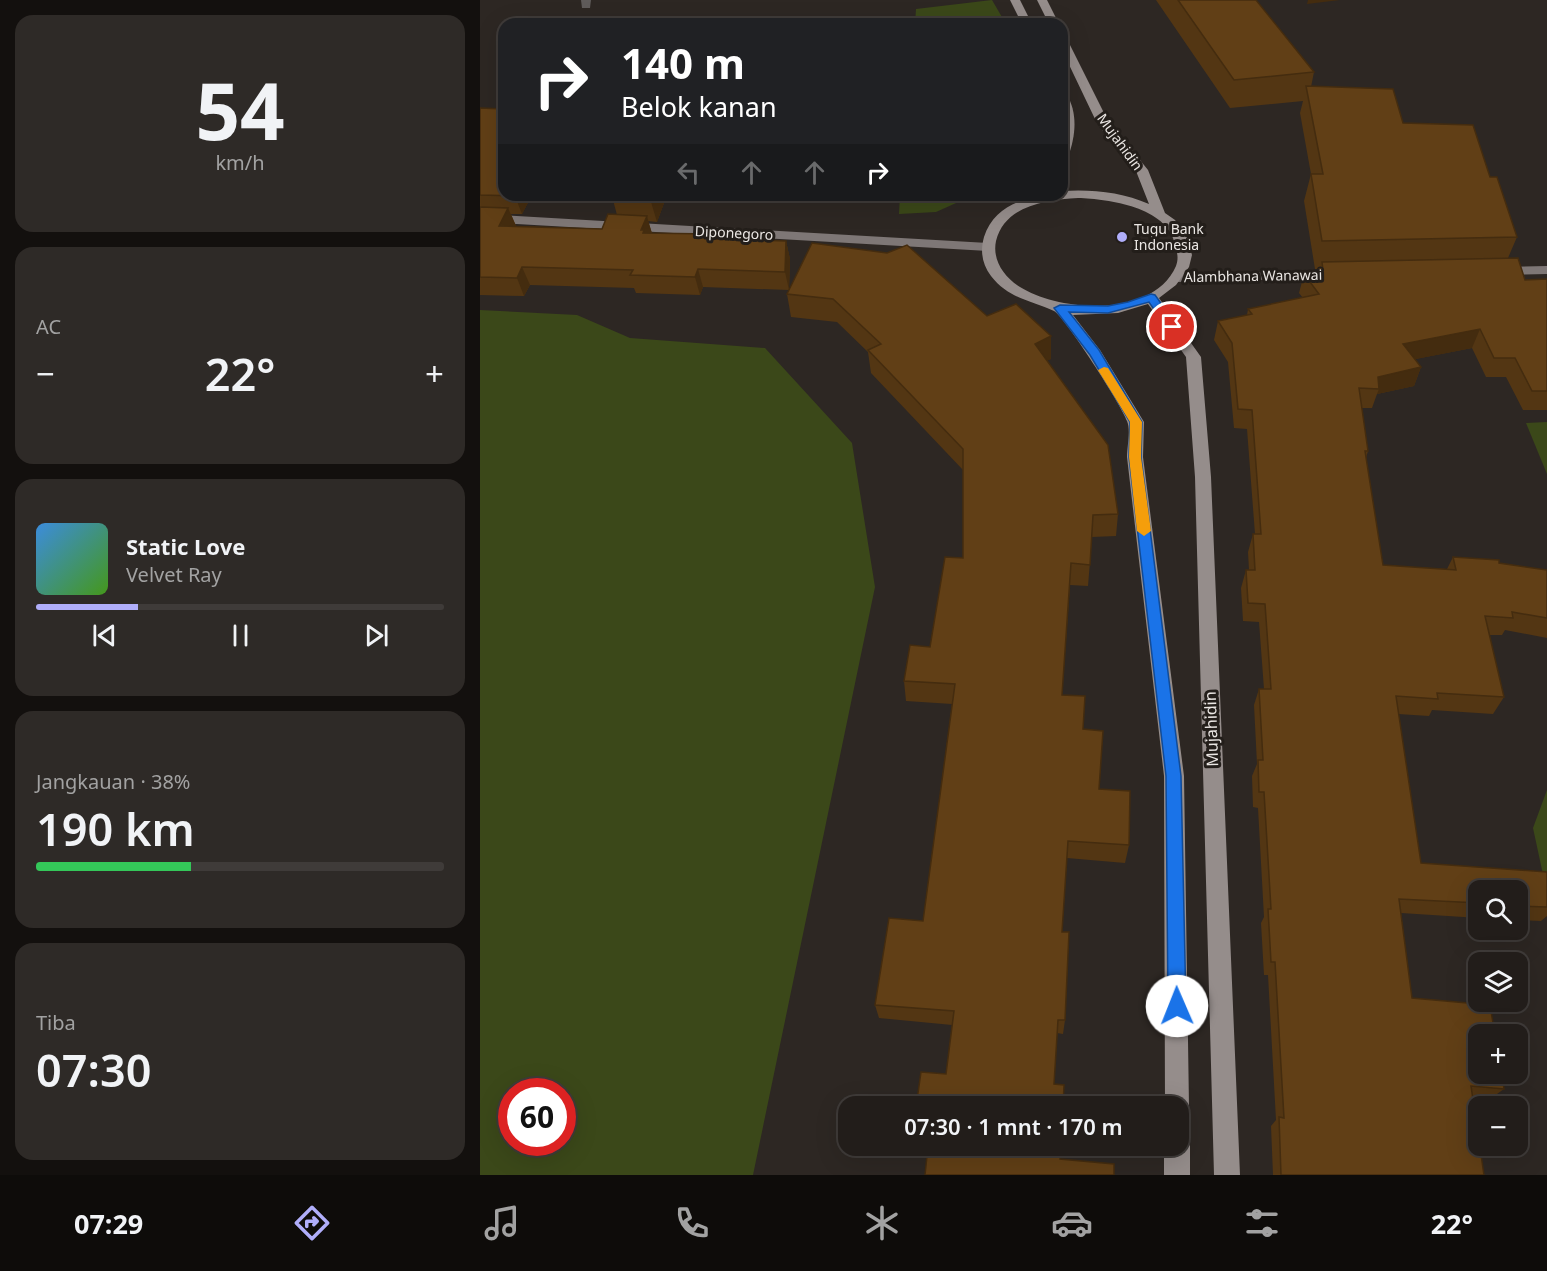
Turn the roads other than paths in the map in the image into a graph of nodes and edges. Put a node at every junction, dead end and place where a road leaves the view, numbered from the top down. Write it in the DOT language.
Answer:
graph roads {
  1 [pos="1015,0"];
  2 [pos="1042,0"];
  3 [pos="1024,18"];
  4 [pos="1051,18"];
  5 [pos="1068,51"];
  6 [pos="1068,111"];
  7 [pos="1068,141"];
  8 [pos="1068,195"];
  9 [pos="1024,201"];
  10 [pos="1037,201"];
  11 [pos="1008,212"];
  12 [pos="1159,214"];
  13 [pos="480,218"];
  14 [pos="988,247"];
  15 [pos="1547,270"];
  16 [pos="1487,272"];
  17 [pos="1344,275"];
  18 [pos="1176,278"];
  19 [pos="1151,297"];
  20 [pos="1060,308"];
  21 [pos="1177,1096"];
  22 [pos="1177,1156"];
  23 [pos="1177,1175"];
  24 [pos="1227,1175"];
  1 -- 3 [label="main road"];
  2 -- 4 [label="main road"];
  5 -- 12 [label="main road, Mujahidin"];
  6 -- 7 [label="main road, Mujahidin"];
  8 -- 12 [label="main road"];
  9 -- 11 [label="main road"];
  10 -- 11 [label="main road"];
  11 -- 14 [label="main road"];
  12 -- 18 [label="main road"];
  13 -- 14 [label="street, Diponegoro"];
  14 -- 20 [label="main road"];
  15 -- 16 [label="street"];
  17 -- 18 [label="street, Alambhana Wanawai"];
  18 -- 19 [label="main road"];
  19 -- 20 [label="main road"];
  19 -- 24 [label="main road, Mujahidin"];
  20 -- 21 [label="main road"];
  22 -- 23 [label="main road"];
}
